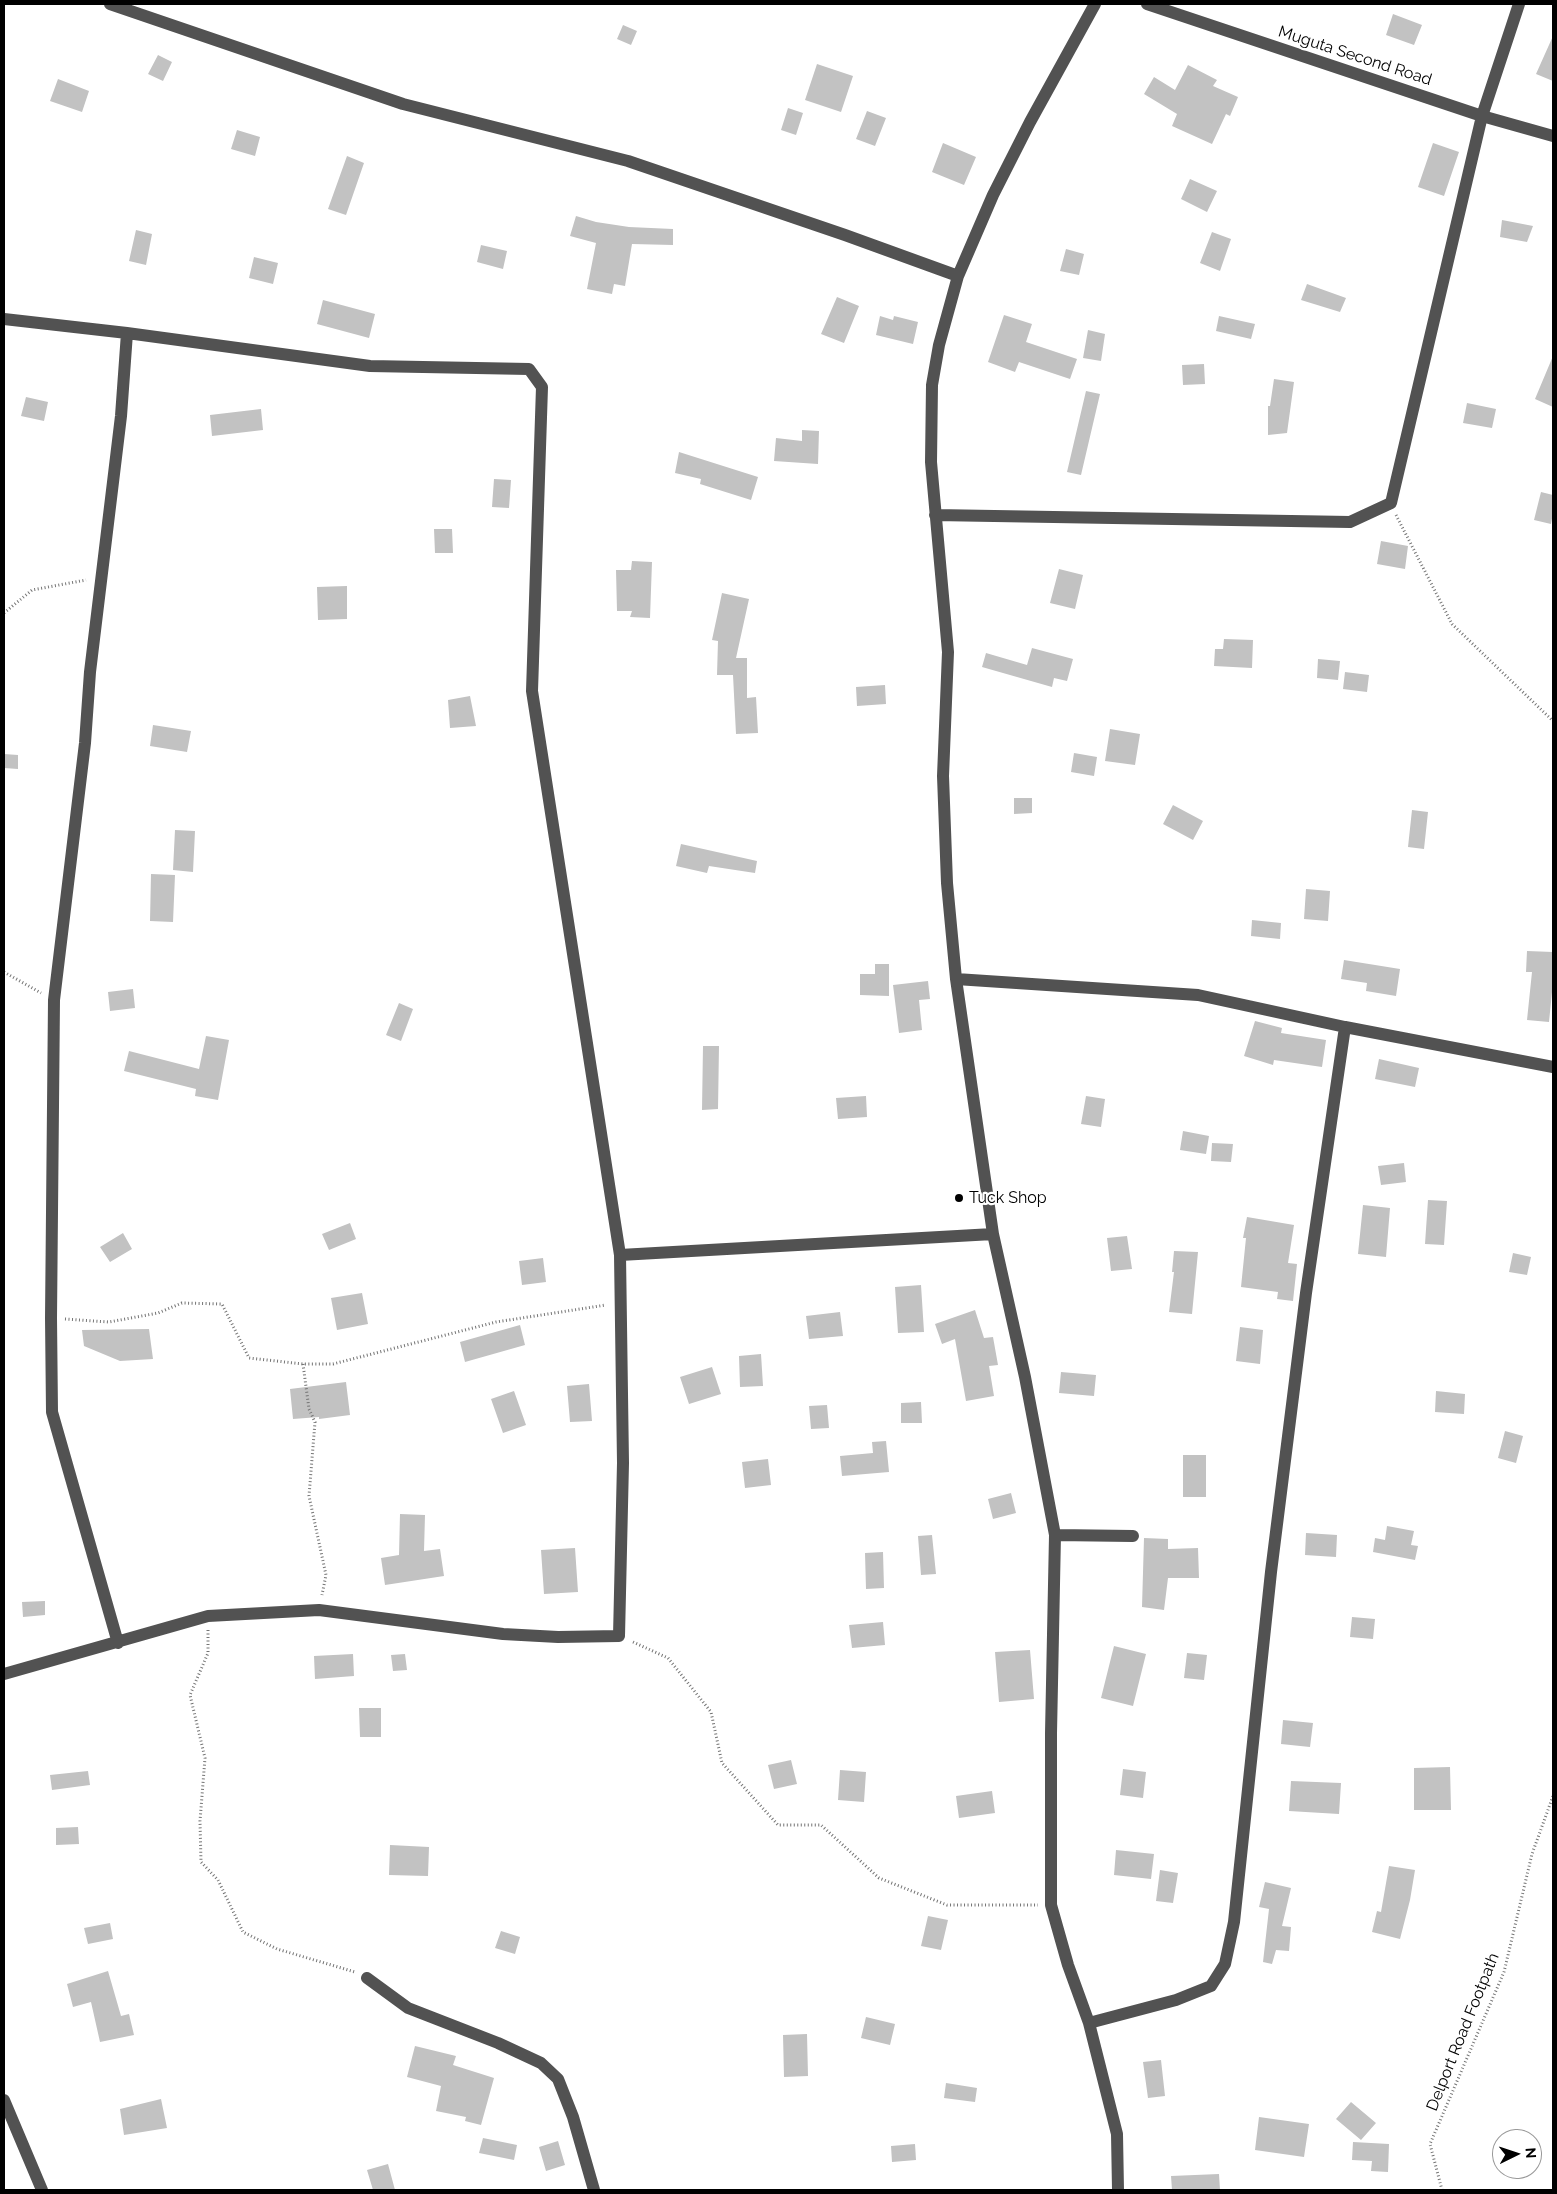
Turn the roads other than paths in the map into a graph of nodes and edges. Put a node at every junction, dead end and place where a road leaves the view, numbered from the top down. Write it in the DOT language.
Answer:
graph roads {
  1 [pos="110,4"];
  2 [pos="1095,4"];
  3 [pos="1147,4"];
  4 [pos="1519,4"];
  5 [pos="1482,116"];
  6 [pos="1553,136"];
  7 [pos="958,276"];
  8 [pos="4,319"];
  9 [pos="126,333"];
  10 [pos="935,515"];
  11 [pos="956,979"];
  12 [pos="1345,1027"];
  13 [pos="1553,1068"];
  14 [pos="993,1234"];
  15 [pos="620,1255"];
  16 [pos="1056,1535"];
  17 [pos="1133,1536"];
  18 [pos="118,1643"];
  19 [pos="4,1674"];
  20 [pos="367,1978"];
  21 [pos="1089,2022"];
  22 [pos="4,2100"];
  23 [pos="42,2190"];
  24 [pos="594,2190"];
  25 [pos="1118,2190"];
  1 -- 7 [label="street"];
  2 -- 7 [label="street"];
  3 -- 5 [label="street, Muguta Second Road"];
  4 -- 5 [label="street"];
  5 -- 6 [label="street, Muguta Second Road"];
  5 -- 10 [label="street"];
  7 -- 10 [label="street"];
  8 -- 9 [label="street"];
  9 -- 15 [label="street"];
  9 -- 18 [label="street"];
  10 -- 11 [label="street"];
  11 -- 12 [label="street"];
  11 -- 14 [label="street"];
  12 -- 13 [label="street"];
  12 -- 21 [label="street"];
  14 -- 15 [label="street"];
  14 -- 16 [label="street"];
  15 -- 18 [label="street"];
  16 -- 17 [label="street"];
  16 -- 21 [label="street"];
  18 -- 19 [label="street"];
  20 -- 24 [label="street"];
  21 -- 25 [label="street"];
  22 -- 23 [label="street"];
}
